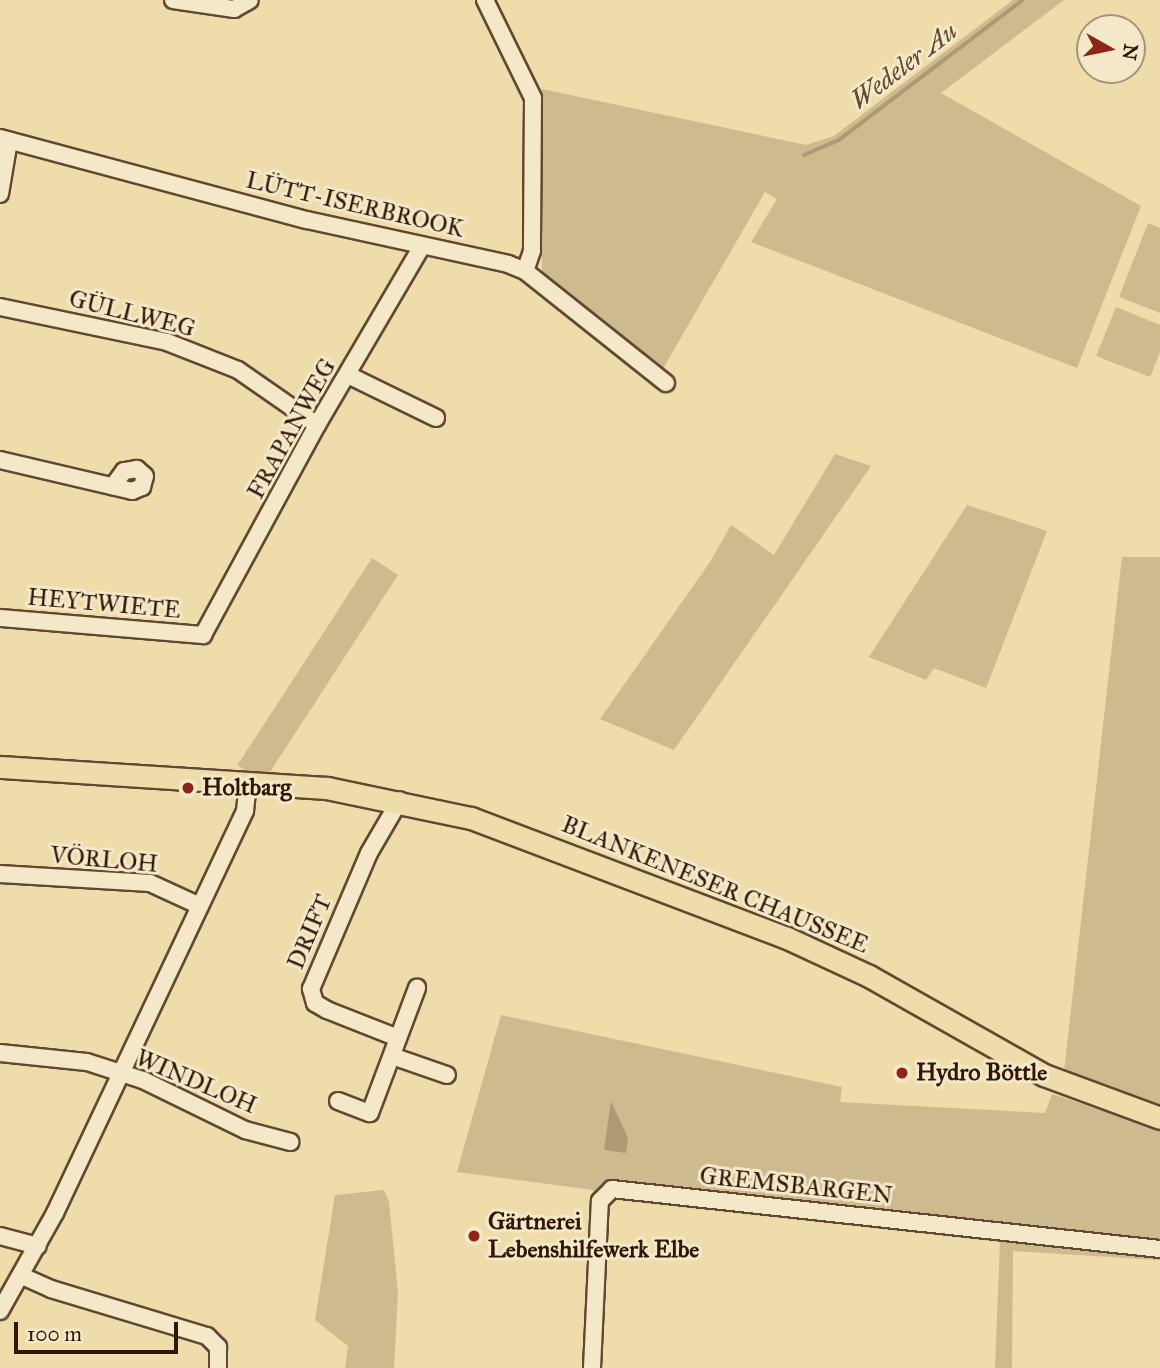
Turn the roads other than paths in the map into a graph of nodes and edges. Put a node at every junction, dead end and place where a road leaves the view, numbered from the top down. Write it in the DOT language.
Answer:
graph roads {
  1 [pos="173,0"];
  2 [pos="250,0"];
  3 [pos="485,0"];
  4 [pos="5,140"];
  5 [pos="0,194"];
  6 [pos="422,246"];
  7 [pos="525,271"];
  8 [pos="0,307"];
  9 [pos="348,375"];
  10 [pos="666,383"];
  11 [pos="436,418"];
  12 [pos="317,425"];
  13 [pos="0,460"];
  14 [pos="113,486"];
  15 [pos="0,618"];
  16 [pos="203,635"];
  17 [pos="0,767"];
  18 [pos="248,781"];
  19 [pos="400,800"];
  20 [pos="0,874"];
  21 [pos="200,906"];
  22 [pos="416,988"];
  23 [pos="398,1038"];
  24 [pos="0,1053"];
  25 [pos="392,1056"];
  26 [pos="119,1073"];
  27 [pos="447,1075"];
  28 [pos="338,1101"];
  29 [pos="1160,1118"];
  30 [pos="290,1142"];
  31 [pos="0,1236"];
  32 [pos="38,1246"];
  33 [pos="1160,1249"];
  34 [pos="22,1276"];
  35 [pos="0,1311"];
  36 [pos="218,1368"];
  37 [pos="592,1368"];
  1 -- 2 [label="street"];
  3 -- 7 [label="street"];
  4 -- 5 [label="street"];
  4 -- 6 [label="street, LÜTT-ISERBROOK"];
  6 -- 7 [label="street, LÜTT-ISERBROOK"];
  6 -- 9 [label="street, FRAPANWEG"];
  7 -- 10 [label="street, LÜTT-ISERBROOK"];
  8 -- 12 [label="street, GÜLLWEG"];
  9 -- 11 [label="street"];
  9 -- 12 [label="street, FRAPANWEG"];
  12 -- 16 [label="street, FRAPANWEG"];
  13 -- 14 [label="street"];
  15 -- 16 [label="street, HEYTWIETE"];
  17 -- 18 [label="main road, BLANKENESER CHAUSSEE"];
  18 -- 19 [label="main road, BLANKENESER CHAUSSEE"];
  18 -- 21 [label="street"];
  19 -- 23 [label="street, DRIFT"];
  19 -- 29 [label="main road, BLANKENESER CHAUSSEE"];
  20 -- 21 [label="street, VÖRLOH"];
  21 -- 26 [label="street"];
  22 -- 23 [label="street"];
  23 -- 25 [label="street"];
  24 -- 26 [label="street, WINDLOH"];
  25 -- 27 [label="street"];
  25 -- 28 [label="street"];
  26 -- 30 [label="street, WINDLOH"];
  26 -- 32 [label="street"];
  31 -- 32 [label="street"];
  32 -- 34 [label="street"];
  33 -- 37 [label="street, GREMSBARGEN"];
  34 -- 35 [label="street"];
  34 -- 36 [label="street"];
}
